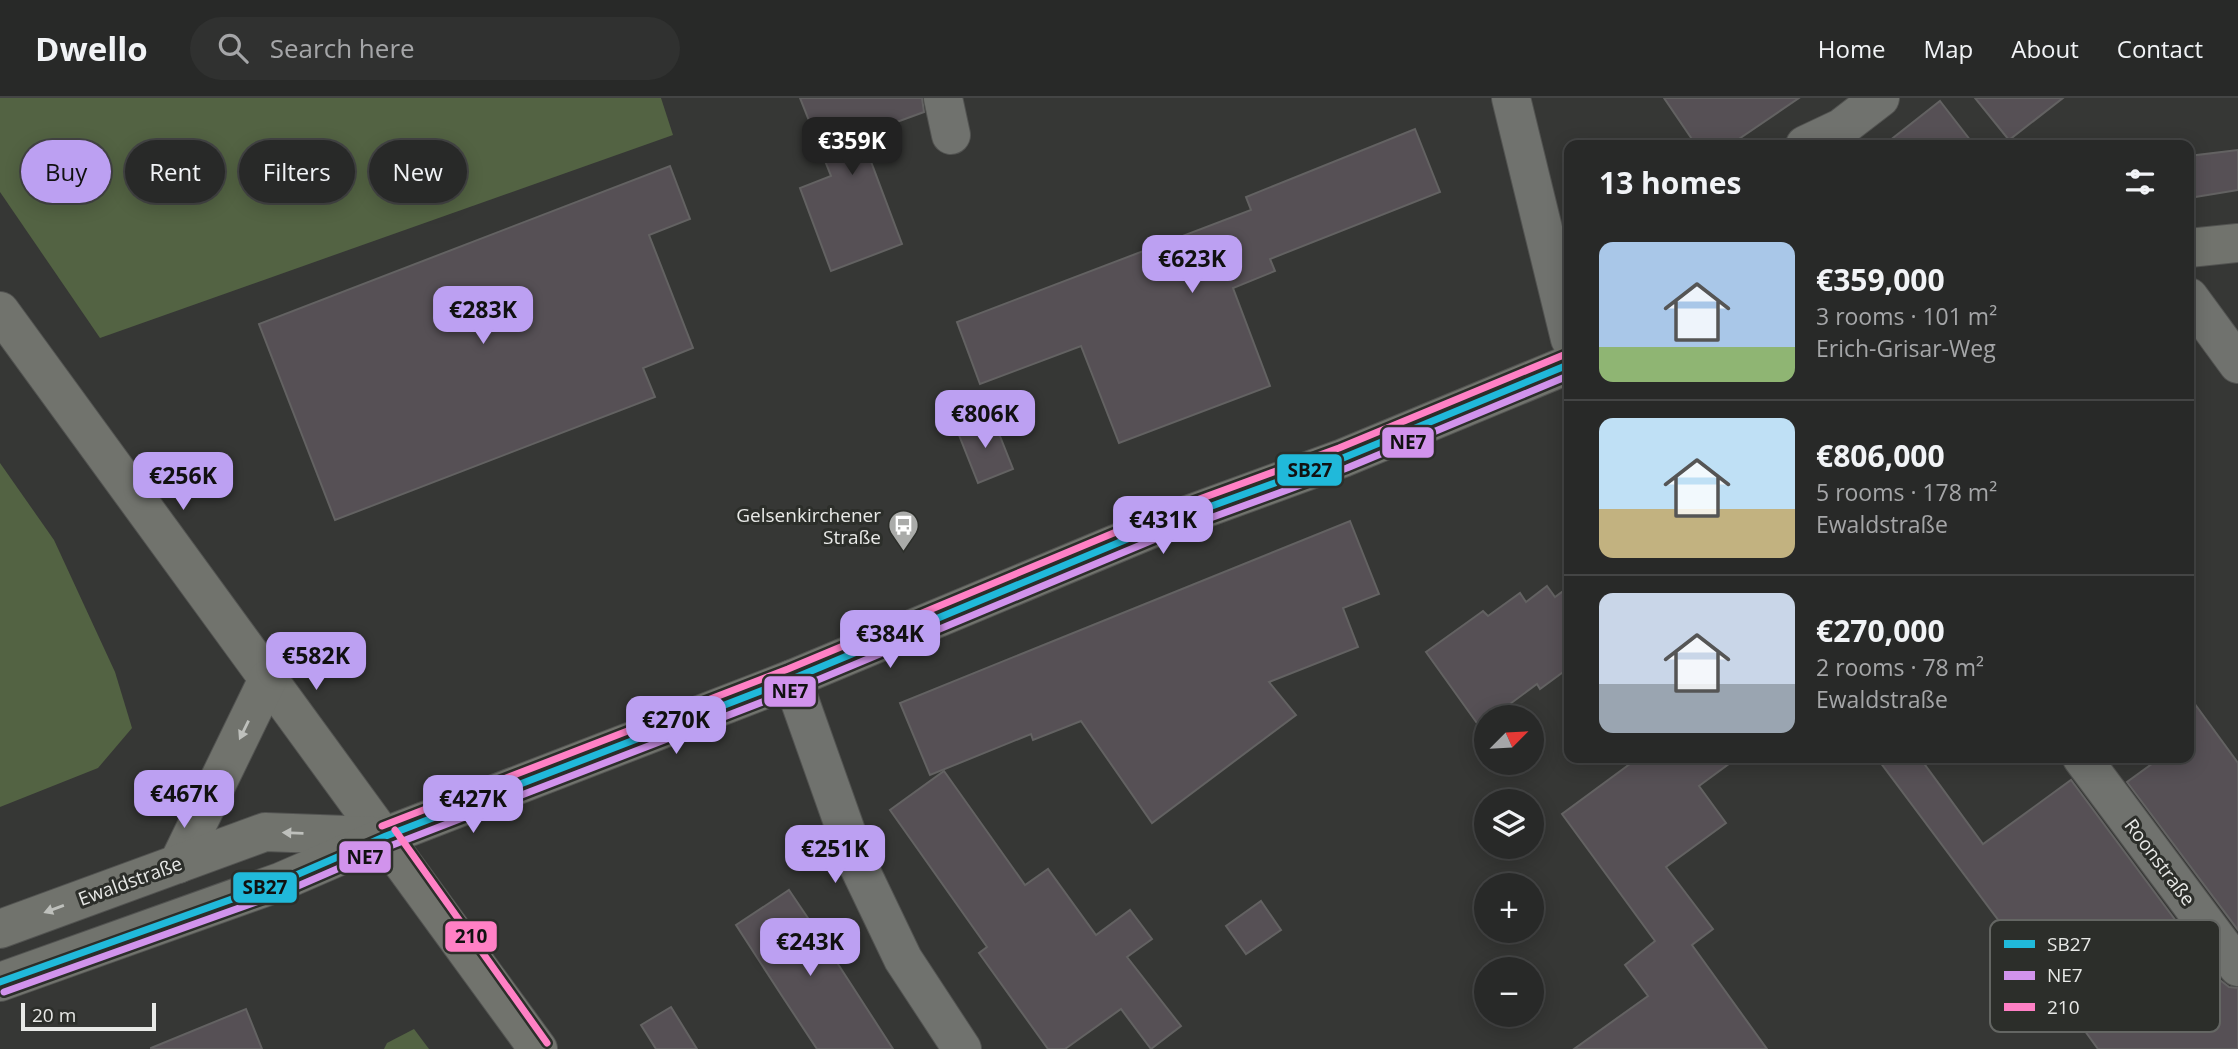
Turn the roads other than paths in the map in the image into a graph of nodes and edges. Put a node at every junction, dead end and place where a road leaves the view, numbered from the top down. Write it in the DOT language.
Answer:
graph roads {
  1 [pos="943,98"];
  2 [pos="1511,98"];
  3 [pos="1880,98"];
  4 [pos="951,135"];
  5 [pos="1816,140"];
  6 [pos="1556,231"];
  7 [pos="2238,243"];
  8 [pos="2194,247"];
  9 [pos="1564,293"];
  10 [pos="2194,304"];
  11 [pos="0,311"];
  12 [pos="2238,364"];
  13 [pos="1564,366"];
  14 [pos="792,678"];
  15 [pos="268,679"];
  16 [pos="2085,763"];
  17 [pos="386,836"];
  18 [pos="178,864"];
  19 [pos="2203,920"];
  20 [pos="0,929"];
  21 [pos="2220,943"];
  22 [pos="2238,967"];
  23 [pos="0,982"];
  24 [pos="538,1049"];
  25 [pos="962,1049"];
  1 -- 4 [label="street"];
  2 -- 6 [label="street"];
  3 -- 5 [label="street"];
  6 -- 9 [label="street"];
  7 -- 8 [label="main road"];
  10 -- 12 [label="street"];
  11 -- 15 [label="main road"];
  13 -- 14 [label="main road, Ewaldstraße"];
  14 -- 17 [label="main road, Ewaldstraße"];
  14 -- 25 [label="street"];
  15 -- 17 [label="main road"];
  15 -- 18 [label="main road, one-way"];
  16 -- 19 [label="street, Roonstraße"];
  17 -- 18 [label="main road, Ewaldstraße, one-way"];
  17 -- 23 [label="main road, Ewaldstraße"];
  17 -- 24 [label="main road"];
  18 -- 20 [label="main road, Ewaldstraße, one-way"];
  21 -- 22 [label="street, Roonstraße"];
}
